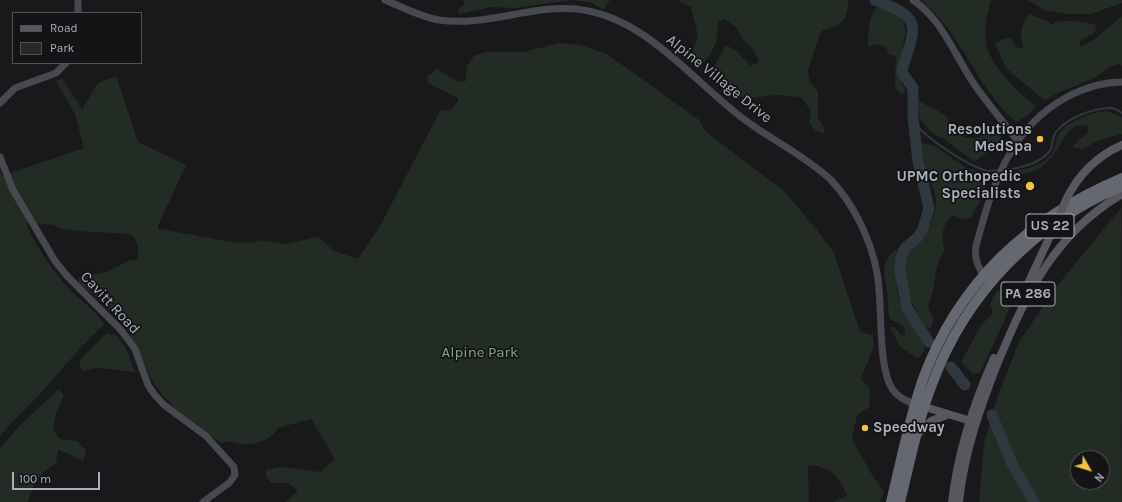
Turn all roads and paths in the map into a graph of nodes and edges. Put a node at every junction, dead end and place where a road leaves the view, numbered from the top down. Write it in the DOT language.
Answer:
graph roads {
  1 [pos="78,0"];
  2 [pos="385,0"];
  3 [pos="913,0"];
  4 [pos="78,12"];
  5 [pos="65,64"];
  6 [pos="1122,82"];
  7 [pos="0,103"];
  8 [pos="1017,140"];
  9 [pos="1122,145"];
  10 [pos="0,157"];
  11 [pos="1122,178"];
  12 [pos="1122,186"];
  13 [pos="1122,194"];
  14 [pos="987,279"];
  15 [pos="920,406"];
  16 [pos="948,414"];
  17 [pos="972,421"];
  18 [pos="917,435"];
  19 [pos="203,502"];
  20 [pos="891,502"];
  21 [pos="900,502"];
  22 [pos="952,502"];
  23 [pos="959,502"];
  1 -- 4 [label="street"];
  2 -- 15 [label="street, Alpine Village Drive"];
  3 -- 8 [label="street"];
  5 -- 7 [label="street"];
  6 -- 8 [label="street"];
  8 -- 14 [label="street"];
  9 -- 17 [label="main road, PA 286, bridge"];
  10 -- 19 [label="street, Cavitt Road"];
  11 -- 14 [label="highway, US 22"];
  12 -- 14 [label="highway, US 22"];
  13 -- 17 [label="main road, PA 286"];
  14 -- 15 [label="highway, US 22"];
  15 -- 16 [label="main road"];
  15 -- 18 [label="highway, US 22"];
  15 -- 20 [label="highway, US 22"];
  16 -- 17 [label="main road"];
  16 -- 18 [label="main road"];
  17 -- 22 [label="main road, PA 286"];
  17 -- 23 [label="main road, PA 286"];
  18 -- 21 [label="highway, US 22"];
}
